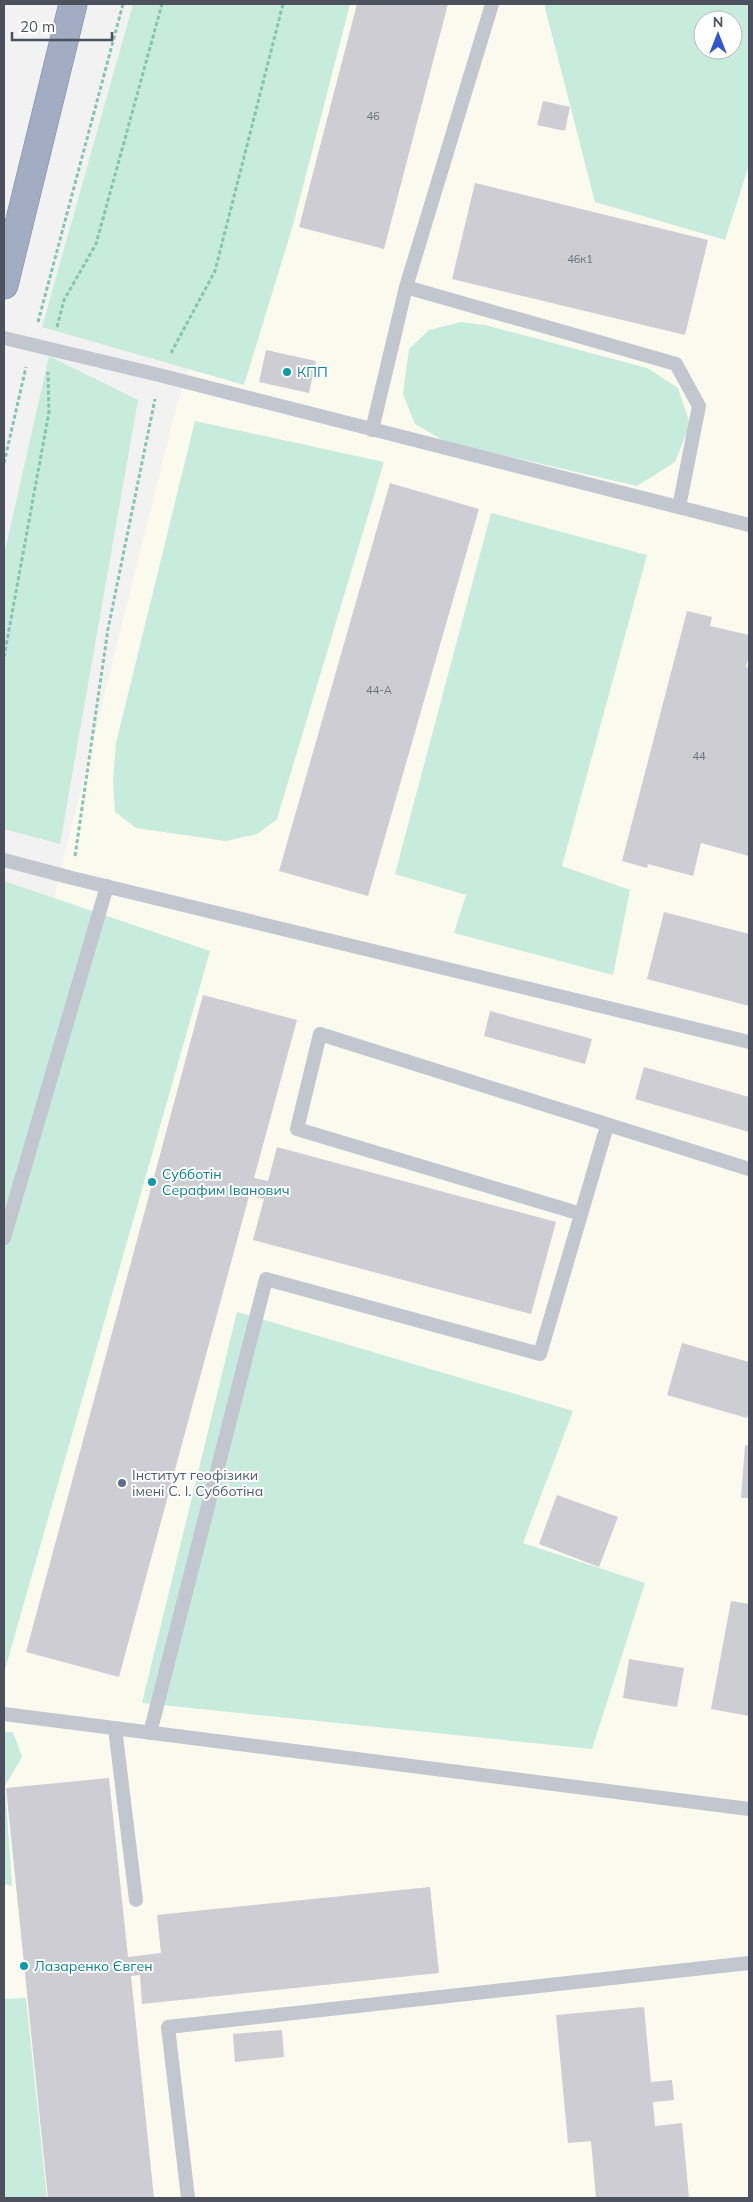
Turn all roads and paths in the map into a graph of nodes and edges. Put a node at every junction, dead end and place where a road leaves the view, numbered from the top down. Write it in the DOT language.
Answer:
graph roads {
  1 [pos="73,4"];
  2 [pos="123,4"];
  3 [pos="162,4"];
  4 [pos="283,4"];
  5 [pos="492,4"];
  6 [pos="4,285"];
  7 [pos="406,287"];
  8 [pos="55,334"];
  9 [pos="4,338"];
  10 [pos="31,345"];
  11 [pos="49,363"];
  12 [pos="160,375"];
  13 [pos="372,430"];
  14 [pos="4,464"];
  15 [pos="679,507"];
  16 [pos="749,525"];
  17 [pos="4,657"];
  18 [pos="4,860"];
  19 [pos="72,878"];
  20 [pos="106,886"];
  21 [pos="749,1042"];
  22 [pos="607,1126"];
  23 [pos="749,1169"];
  24 [pos="581,1214"];
  25 [pos="4,1238"];
  26 [pos="4,1714"];
  27 [pos="115,1728"];
  28 [pos="150,1732"];
  29 [pos="749,1809"];
  30 [pos="136,1900"];
  31 [pos="749,1963"];
  32 [pos="188,2198"];
  1 -- 6 [label="highway"];
  2 -- 10 [label="path"];
  3 -- 8 [label="path"];
  4 -- 12 [label="path"];
  5 -- 7 [label="lane"];
  7 -- 13 [label="lane"];
  7 -- 15 [label="lane"];
  9 -- 10 [label="lane"];
  10 -- 12 [label="lane"];
  10 -- 14 [label="path"];
  11 -- 17 [label="path"];
  12 -- 13 [label="lane"];
  12 -- 19 [label="path"];
  13 -- 15 [label="lane"];
  15 -- 16 [label="lane"];
  18 -- 19 [label="lane"];
  19 -- 20 [label="lane"];
  20 -- 21 [label="lane"];
  20 -- 25 [label="lane"];
  22 -- 23 [label="lane"];
  22 -- 24 [label="lane"];
  22 -- 24 [label="lane"];
  24 -- 28 [label="lane"];
  26 -- 27 [label="lane"];
  27 -- 28 [label="lane"];
  27 -- 30 [label="lane"];
  28 -- 29 [label="lane"];
  31 -- 32 [label="lane"];
}
